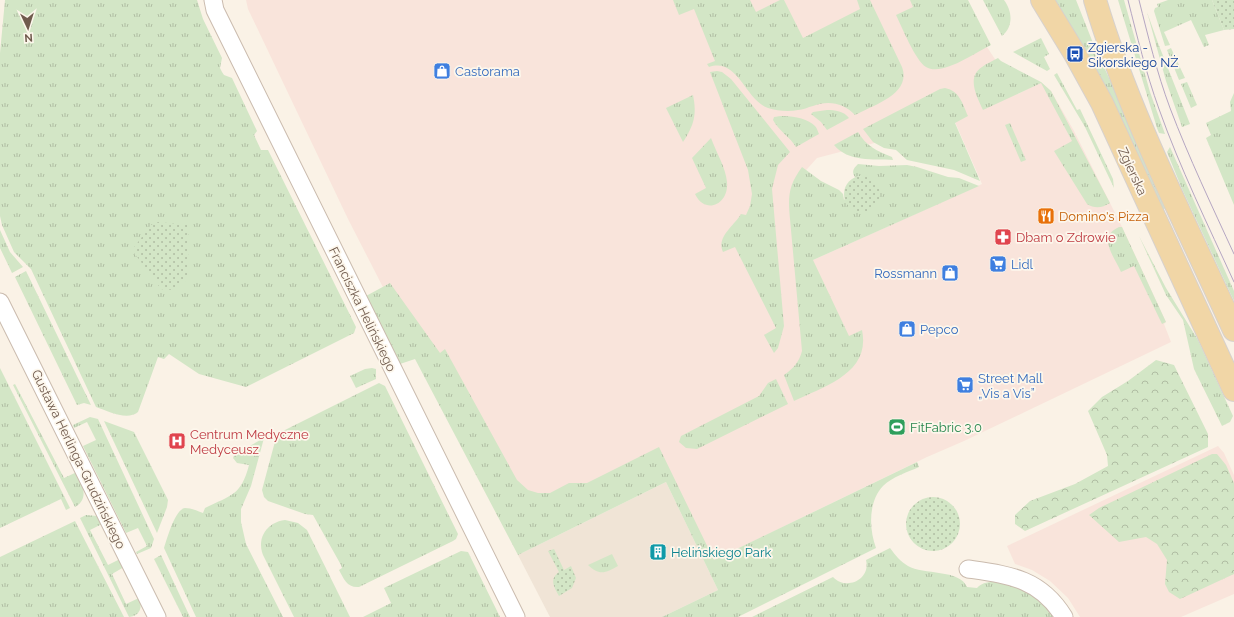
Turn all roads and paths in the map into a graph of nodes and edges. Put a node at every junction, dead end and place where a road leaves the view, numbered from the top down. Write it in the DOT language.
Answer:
graph roads {
  1 [pos="213,0"];
  2 [pos="1042,0"];
  3 [pos="1096,0"];
  4 [pos="0,302"];
  5 [pos="1234,330"];
  6 [pos="1234,390"];
  7 [pos="968,569"];
  8 [pos="157,617"];
  9 [pos="516,617"];
  10 [pos="1064,617"];
  1 -- 9 [label="street, Franciszka Helińskiego"];
  2 -- 6 [label="main road, Zgierska"];
  3 -- 5 [label="main road, Zgierska"];
  4 -- 8 [label="street, Gustawa Herlinga-Grudzińskiego"];
  7 -- 10 [label="street"];
}
